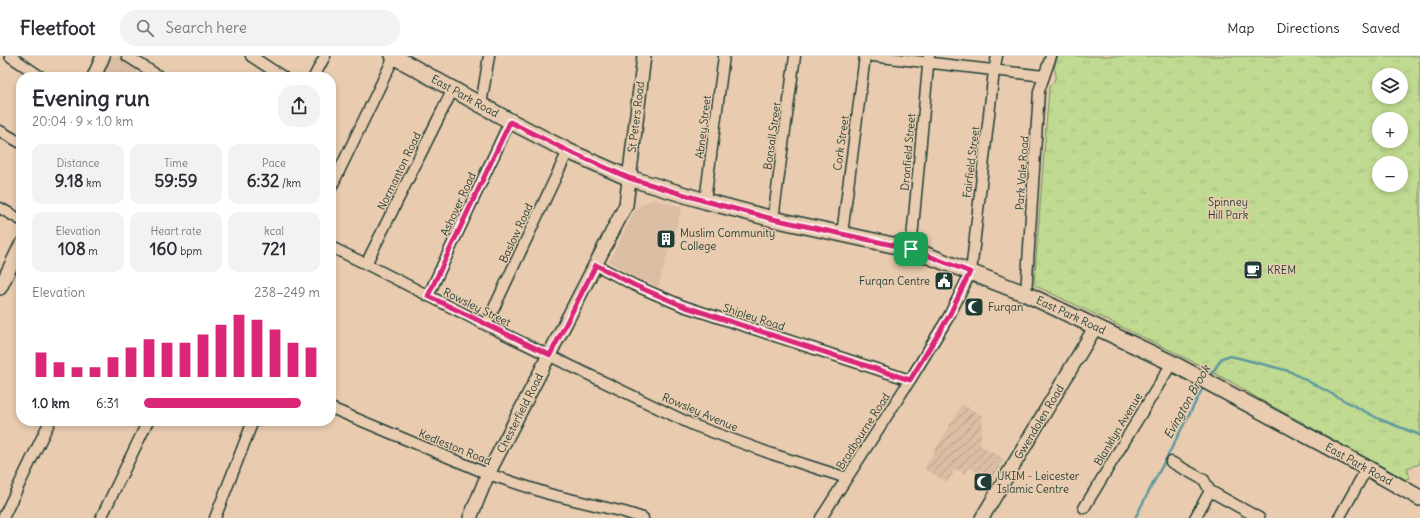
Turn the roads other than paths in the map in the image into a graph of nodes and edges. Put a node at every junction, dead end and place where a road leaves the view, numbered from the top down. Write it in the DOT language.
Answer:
graph roads {
  1 [pos="10,56"];
  2 [pos="102,56"];
  3 [pos="127,56"];
  4 [pos="251,56"];
  5 [pos="325,56"];
  6 [pos="394,56"];
  7 [pos="489,56"];
  8 [pos="644,56"];
  9 [pos="724,56"];
  10 [pos="795,56"];
  11 [pos="865,56"];
  12 [pos="872,56"];
  13 [pos="997,56"];
  14 [pos="1051,56"];
  15 [pos="929,59"];
  16 [pos="994,71"];
  17 [pos="34,72"];
  18 [pos="96,72"];
  19 [pos="152,72"];
  20 [pos="275,72"];
  21 [pos="317,72"];
  22 [pos="1044,76"];
  23 [pos="453,89"];
  24 [pos="481,105"];
  25 [pos="510,122"];
  26 [pos="0,131"];
  27 [pos="16,140"];
  28 [pos="568,151"];
  29 [pos="336,178"];
  30 [pos="629,178"];
  31 [pos="705,201"];
  32 [pos="0,208"];
  33 [pos="16,217"];
  34 [pos="773,219"];
  35 [pos="842,234"];
  36 [pos="336,249"];
  37 [pos="911,249"];
  38 [pos="16,254"];
  39 [pos="366,264"];
  40 [pos="596,265"];
  41 [pos="970,272"];
  42 [pos="1,283"];
  43 [pos="1026,294"];
  44 [pos="428,296"];
  45 [pos="486,325"];
  46 [pos="1096,326"];
  47 [pos="550,355"];
  48 [pos="1172,363"];
  49 [pos="910,380"];
  50 [pos="336,410"];
  51 [pos="48,426"];
  52 [pos="146,426"];
  53 [pos="251,426"];
  54 [pos="1171,462"];
  55 [pos="1367,468"];
  56 [pos="488,474"];
  57 [pos="847,478"];
  58 [pos="1210,491"];
  59 [pos="1420,498"];
  60 [pos="1084,508"];
  61 [pos="3,518"];
  62 [pos="101,518"];
  63 [pos="215,518"];
  64 [pos="470,518"];
  65 [pos="642,518"];
  66 [pos="822,518"];
  67 [pos="982,518"];
  68 [pos="1195,518"];
  69 [pos="1259,518"];
  70 [pos="1339,518"];
  1 -- 17 [label="street"];
  2 -- 18 [label="street"];
  3 -- 19 [label="street"];
  4 -- 20 [label="street"];
  5 -- 21 [label="street"];
  6 -- 23 [label="main road, East Park Road"];
  6 -- 29 [label="street"];
  7 -- 24 [label="street"];
  8 -- 30 [label="street, St Peters Road"];
  9 -- 31 [label="street, Abney Street"];
  10 -- 34 [label="street, Bonsall Street"];
  11 -- 35 [label="street, Cork Street"];
  12 -- 15 [label="street"];
  13 -- 16 [label="street, Fairfield Street"];
  14 -- 22 [label="street, Park Vale Road"];
  15 -- 16 [label="street"];
  15 -- 37 [label="street, Dronfield Street"];
  16 -- 22 [label="street"];
  16 -- 41 [label="street, Fairfield Street"];
  22 -- 43 [label="street, Park Vale Road"];
  23 -- 24 [label="main road, East Park Road"];
  23 -- 39 [label="street, Normanton Road"];
  24 -- 25 [label="main road, East Park Road"];
  25 -- 28 [label="main road, East Park Road"];
  25 -- 44 [label="street, Ashover Road"];
  26 -- 27 [label="street"];
  28 -- 30 [label="main road, East Park Road"];
  28 -- 45 [label="street, Baslow Road"];
  30 -- 31 [label="main road, East Park Road"];
  30 -- 40 [label="street, Chesterfield Road"];
  31 -- 34 [label="main road, East Park Road"];
  32 -- 33 [label="street"];
  34 -- 35 [label="main road, East Park Road"];
  35 -- 37 [label="main road, East Park Road"];
  36 -- 39 [label="street, Rowsley Street"];
  37 -- 41 [label="main road, East Park Road"];
  38 -- 42 [label="street"];
  39 -- 44 [label="street, Rowsley Street"];
  40 -- 47 [label="street, Chesterfield Road"];
  40 -- 49 [label="street, Shipley Road"];
  41 -- 43 [label="main road, East Park Road"];
  41 -- 49 [label="street, Bradbourne Road"];
  43 -- 46 [label="main road, East Park Road"];
  44 -- 45 [label="street, Rowsley Street"];
  45 -- 47 [label="street, Rowsley Street"];
  46 -- 48 [label="main road, East Park Road"];
  46 -- 67 [label="street, Gwendolen Road"];
  47 -- 56 [label="street, Chesterfield Road"];
  47 -- 57 [label="street, Rowsley Avenue"];
  48 -- 55 [label="main road, East Park Road"];
  48 -- 60 [label="street, Blanklyn Avenue"];
  49 -- 57 [label="street, Bradbourne Road"];
  50 -- 56 [label="street, Kedleston Road"];
  51 -- 61 [label="street"];
  52 -- 62 [label="street"];
  53 -- 63 [label="street"];
  54 -- 58 [label="street"];
  55 -- 59 [label="main road, East Park Road"];
  55 -- 70 [label="street"];
  56 -- 64 [label="street, Chesterfield Road"];
  56 -- 65 [label="street, Kedleston Road"];
  57 -- 66 [label="street, Bradbourne Road"];
  58 -- 68 [label="street"];
  58 -- 69 [label="street"];
}
